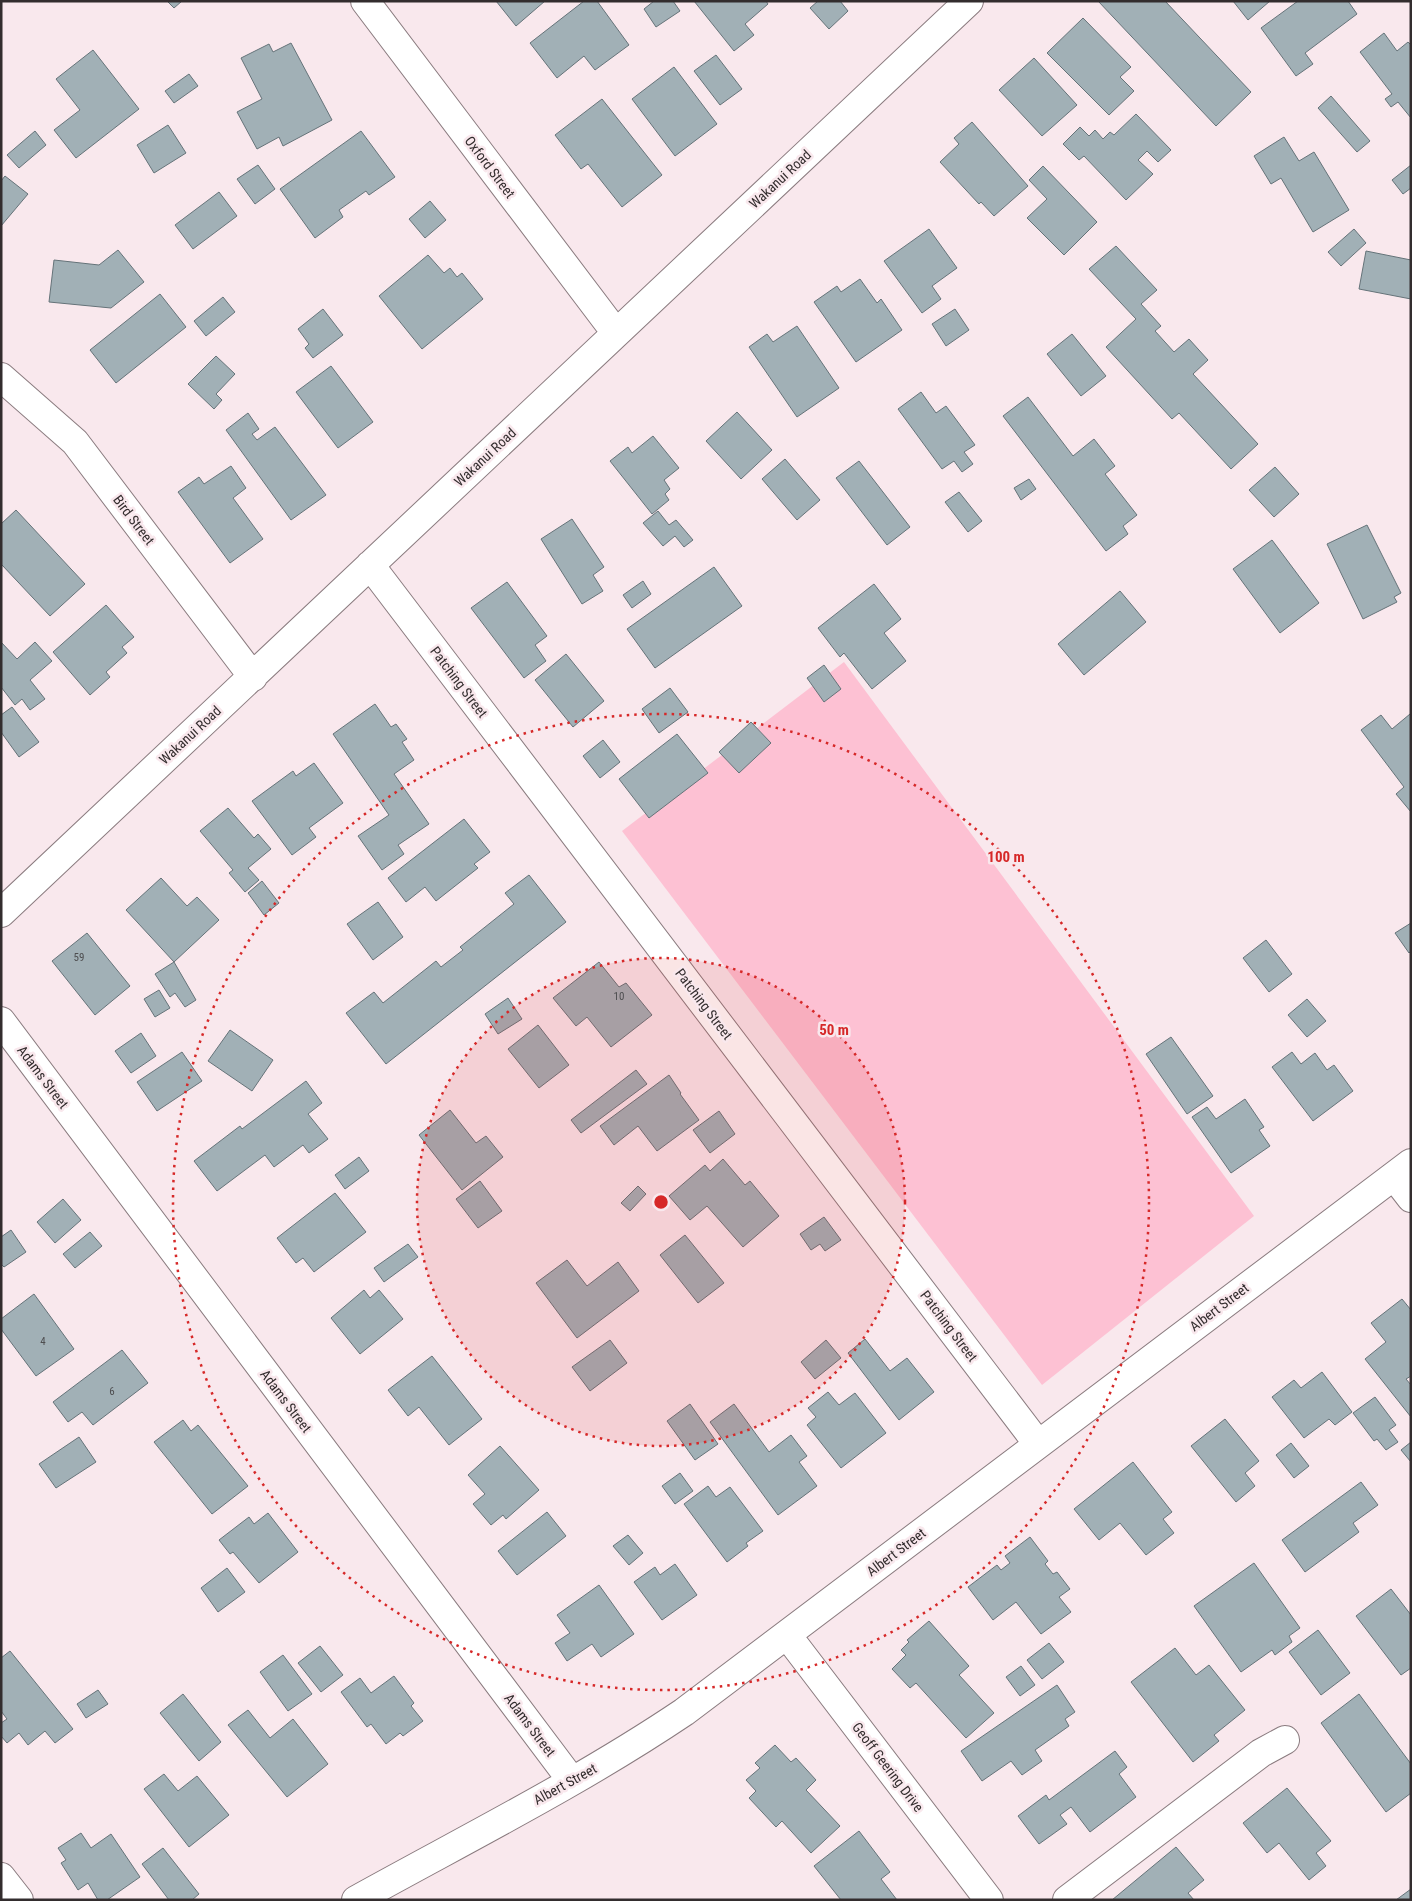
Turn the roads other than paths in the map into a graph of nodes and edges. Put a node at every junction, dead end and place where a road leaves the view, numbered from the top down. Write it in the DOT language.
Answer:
graph roads {
  1 [pos="365,1"];
  2 [pos="969,1"];
  3 [pos="616,333"];
  4 [pos="1,377"];
  5 [pos="370,565"];
  6 [pos="252,676"];
  7 [pos="1,914"];
  8 [pos="1,1021"];
  9 [pos="1402,1170"];
  10 [pos="1411,1198"];
  11 [pos="1038,1444"];
  12 [pos="787,1635"];
  13 [pos="1285,1740"];
  14 [pos="572,1781"];
  15 [pos="1,1877"];
  16 [pos="18,1900"];
  17 [pos="356,1900"];
  18 [pos="989,1900"];
  19 [pos="1067,1900"];
  1 -- 3 [label="street, Oxford Street"];
  2 -- 3 [label="street, Wakanui Road"];
  3 -- 5 [label="street, Wakanui Road"];
  4 -- 6 [label="street, Bird Street"];
  5 -- 6 [label="street, Wakanui Road"];
  5 -- 11 [label="street, Patching Street"];
  6 -- 7 [label="street, Wakanui Road"];
  8 -- 14 [label="street, Adams Street"];
  9 -- 10 [label="street"];
  9 -- 11 [label="street, Albert Street"];
  11 -- 12 [label="street, Albert Street"];
  12 -- 14 [label="street, Albert Street"];
  12 -- 18 [label="street, Geoff Geering Drive"];
  13 -- 19 [label="street"];
  14 -- 17 [label="street, Albert Street"];
  15 -- 16 [label="street"];
}
